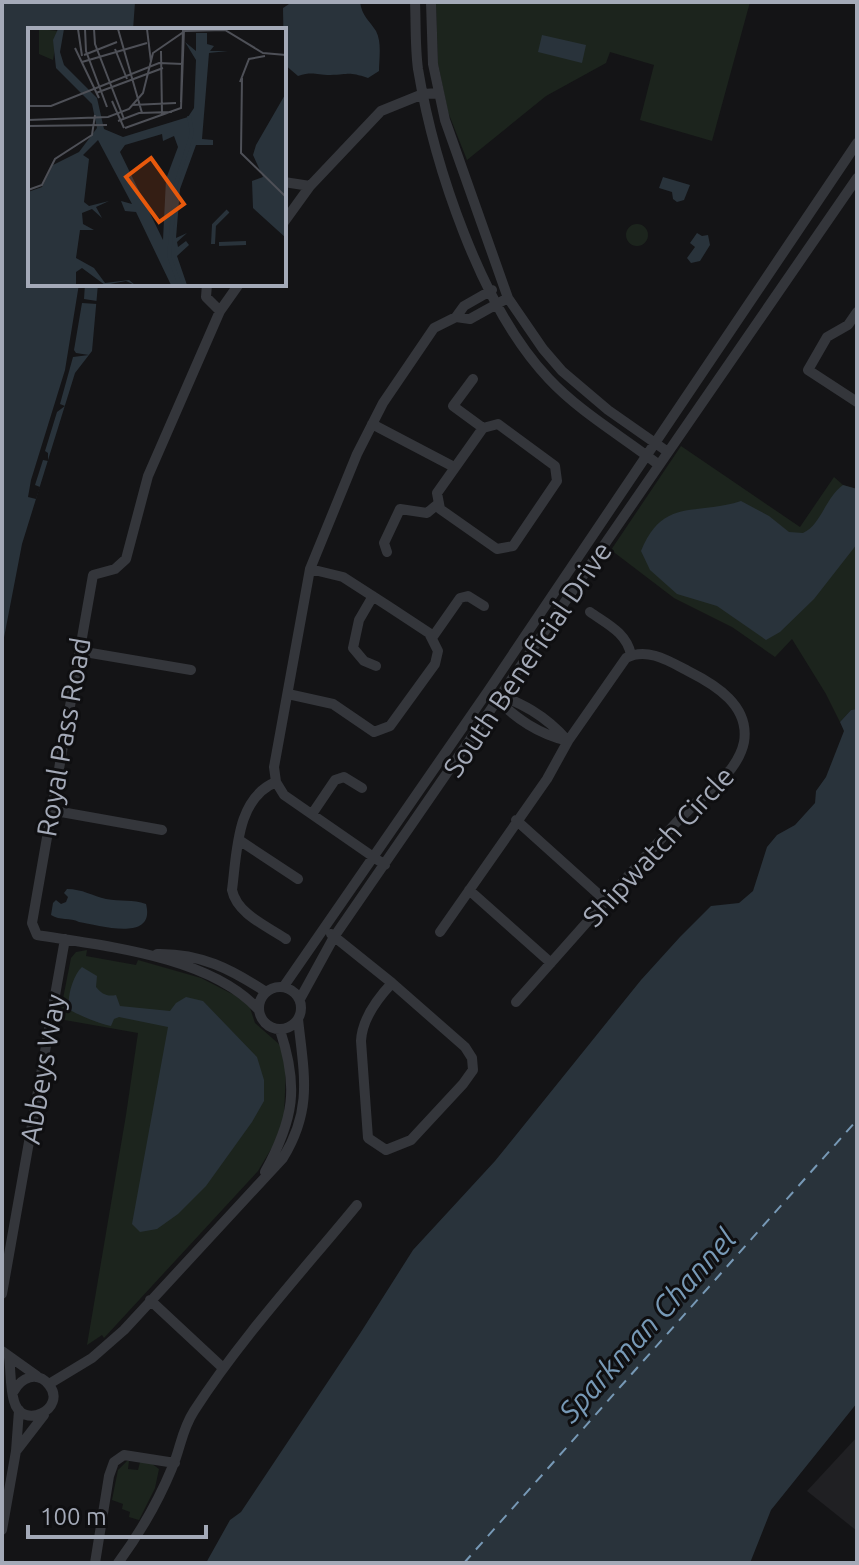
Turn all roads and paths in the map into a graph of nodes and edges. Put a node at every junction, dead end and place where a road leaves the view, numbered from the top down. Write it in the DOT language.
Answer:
graph roads {
  1 [pos="415,2"];
  2 [pos="431,2"];
  3 [pos="439,93"];
  4 [pos="423,94"];
  5 [pos="857,143"];
  6 [pos="857,178"];
  7 [pos="286,182"];
  8 [pos="310,186"];
  9 [pos="825,190"];
  10 [pos="842,201"];
  11 [pos="286,219"];
  12 [pos="207,286"];
  13 [pos="238,286"];
  14 [pos="503,286"];
  15 [pos="488,292"];
  16 [pos="508,298"];
  17 [pos="495,304"];
  18 [pos="220,311"];
  19 [pos="743,311"];
  20 [pos="857,312"];
  21 [pos="456,317"];
  22 [pos="758,321"];
  23 [pos="852,328"];
  24 [pos="473,379"];
  25 [pos="857,402"];
  26 [pos="372,424"];
  27 [pos="483,428"];
  28 [pos="655,442"];
  29 [pos="668,452"];
  30 [pos="647,455"];
  31 [pos="659,465"];
  32 [pos="454,467"];
  33 [pos="439,503"];
  34 [pos="387,552"];
  35 [pos="310,569"];
  36 [pos="373,596"];
  37 [pos="484,606"];
  38 [pos="590,612"];
  39 [pos="432,638"];
  40 [pos="79,651"];
  41 [pos="631,655"];
  42 [pos="376,666"];
  43 [pos="191,670"];
  44 [pos="488,691"];
  45 [pos="288,694"];
  46 [pos="501,698"];
  47 [pos="568,741"];
  48 [pos="276,782"];
  49 [pos="362,788"];
  50 [pos="50,810"];
  51 [pos="312,814"];
  52 [pos="516,820"];
  53 [pos="162,830"];
  54 [pos="239,840"];
  55 [pos="372,856"];
  56 [pos="385,865"];
  57 [pos="298,879"];
  58 [pos="469,890"];
  59 [pos="606,901"];
  60 [pos="322,929"];
  61 [pos="440,932"];
  62 [pos="334,937"];
  63 [pos="65,939"];
  64 [pos="286,939"];
  65 [pos="151,954"];
  66 [pos="551,963"];
  67 [pos="392,983"];
  68 [pos="284,986"];
  69 [pos="266,992"];
  70 [pos="300,999"];
  71 [pos="516,1002"];
  72 [pos="258,1009"];
  73 [pos="298,1019"];
  74 [pos="280,1030"];
  75 [pos="261,1180"];
  76 [pos="357,1205"];
  77 [pos="2,1294"];
  78 [pos="150,1300"];
  79 [pos="6,1354"];
  80 [pos="223,1368"];
  81 [pos="39,1377"];
  82 [pos="49,1384"];
  83 [pos="14,1391"];
  84 [pos="19,1410"];
  85 [pos="46,1412"];
  86 [pos="16,1451"];
  87 [pos="175,1463"];
  88 [pos="2,1530"];
  89 [pos="95,1563"];
  90 [pos="118,1563"];
  1 -- 4 [label="street"];
  2 -- 3 [label="street"];
  3 -- 4 [label="street"];
  3 -- 14 [label="street"];
  4 -- 8 [label="street"];
  4 -- 15 [label="street"];
  5 -- 9 [label="street, South Beneficial Drive"];
  6 -- 10 [label="street, South Beneficial Drive"];
  7 -- 8 [label="street"];
  8 -- 11 [label="street"];
  9 -- 10 [label="street"];
  9 -- 19 [label="street, South Beneficial Drive"];
  10 -- 22 [label="street, South Beneficial Drive"];
  12 -- 18 [label="street"];
  13 -- 18 [label="street"];
  14 -- 15 [label="street"];
  14 -- 16 [label="street"];
  15 -- 17 [label="street"];
  15 -- 21 [label="street"];
  16 -- 17 [label="street"];
  16 -- 28 [label="street"];
  17 -- 21 [label="street"];
  17 -- 30 [label="street"];
  18 -- 40 [label="street, Royal Pass Road"];
  19 -- 22 [label="street"];
  19 -- 28 [label="street, South Beneficial Drive"];
  20 -- 23 [label="street"];
  21 -- 26 [label="street"];
  22 -- 29 [label="street, South Beneficial Drive"];
  23 -- 25 [label="street"];
  24 -- 27 [label="street"];
  26 -- 32 [label="street"];
  26 -- 35 [label="street"];
  27 -- 32 [label="street"];
  27 -- 33 [label="street"];
  28 -- 29 [label="street"];
  28 -- 30 [label="street, South Beneficial Drive"];
  29 -- 31 [label="street, South Beneficial Drive"];
  30 -- 31 [label="street"];
  30 -- 44 [label="street, South Beneficial Drive"];
  31 -- 46 [label="street, South Beneficial Drive"];
  32 -- 33 [label="street"];
  33 -- 34 [label="street"];
  35 -- 36 [label="street"];
  35 -- 45 [label="street"];
  36 -- 39 [label="street"];
  36 -- 42 [label="street"];
  37 -- 39 [label="street"];
  38 -- 41 [label="street"];
  39 -- 45 [label="street"];
  40 -- 43 [label="street"];
  40 -- 50 [label="street, Royal Pass Road"];
  41 -- 47 [label="street"];
  41 -- 59 [label="street, Shipwatch Circle"];
  44 -- 46 [label="street"];
  44 -- 55 [label="street, South Beneficial Drive"];
  45 -- 48 [label="street"];
  46 -- 47 [label="street"];
  46 -- 56 [label="street, South Beneficial Drive"];
  47 -- 52 [label="street"];
  48 -- 51 [label="street"];
  48 -- 54 [label="street"];
  49 -- 51 [label="street"];
  50 -- 53 [label="street"];
  50 -- 63 [label="street, Royal Pass Road"];
  51 -- 55 [label="street"];
  52 -- 58 [label="street"];
  52 -- 59 [label="street"];
  54 -- 57 [label="street"];
  54 -- 64 [label="street"];
  55 -- 56 [label="street"];
  55 -- 60 [label="street, South Beneficial Drive"];
  56 -- 62 [label="street, South Beneficial Drive"];
  58 -- 61 [label="street"];
  58 -- 66 [label="street"];
  59 -- 66 [label="street, Shipwatch Circle"];
  60 -- 62 [label="street"];
  60 -- 68 [label="street, South Beneficial Drive"];
  62 -- 67 [label="street"];
  62 -- 70 [label="street, South Beneficial Drive"];
  63 -- 65 [label="street"];
  63 -- 77 [label="street, Abbeys Way"];
  65 -- 69 [label="street"];
  65 -- 72 [label="street"];
  66 -- 71 [label="street, Shipwatch Circle"];
  67 -- 67 [label="street"];
  68 -- 69 [label="street"];
  68 -- 70 [label="street"];
  69 -- 72 [label="street"];
  70 -- 73 [label="street"];
  72 -- 74 [label="street"];
  73 -- 74 [label="street"];
  73 -- 75 [label="street"];
  74 -- 75 [label="street"];
  75 -- 78 [label="street"];
  76 -- 80 [label="street"];
  78 -- 80 [label="street"];
  78 -- 82 [label="street"];
  79 -- 81 [label="street"];
  79 -- 83 [label="street"];
  80 -- 87 [label="street"];
  81 -- 82 [label="street"];
  81 -- 83 [label="street"];
  82 -- 85 [label="street"];
  83 -- 84 [label="street"];
  84 -- 85 [label="street"];
  84 -- 86 [label="street"];
  85 -- 86 [label="street"];
  86 -- 88 [label="street"];
  87 -- 89 [label="street"];
  87 -- 90 [label="street"];
}
